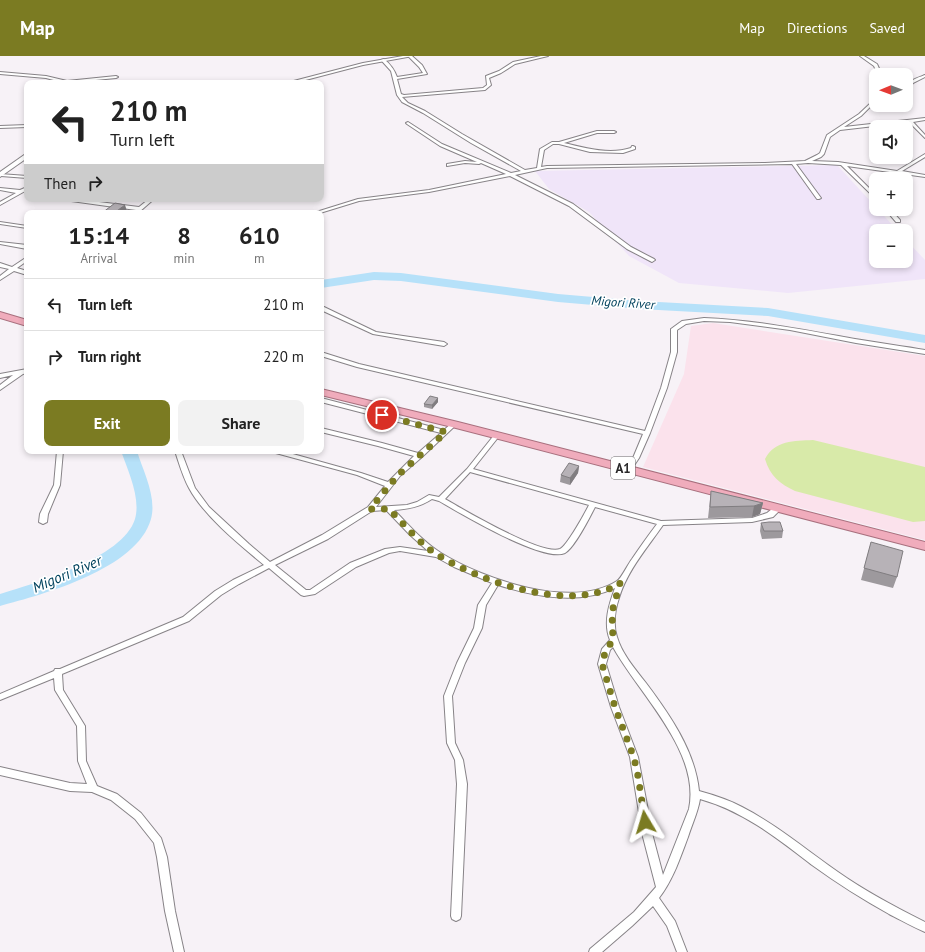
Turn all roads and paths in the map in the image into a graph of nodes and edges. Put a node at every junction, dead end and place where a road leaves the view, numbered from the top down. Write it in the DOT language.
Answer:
graph roads {
  1 [pos="411,56"];
  2 [pos="546,56"];
  3 [pos="862,56"];
  4 [pos="383,60"];
  5 [pos="877,68"];
  6 [pos="0,73"];
  7 [pos="925,76"];
  8 [pos="116,77"];
  9 [pos="396,78"];
  10 [pos="59,80"];
  11 [pos="92,80"];
  12 [pos="300,80"];
  13 [pos="918,80"];
  14 [pos="925,81"];
  15 [pos="913,82"];
  16 [pos="399,95"];
  17 [pos="869,107"];
  18 [pos="925,119"];
  19 [pos="913,121"];
  20 [pos="408,123"];
  21 [pos="913,125"];
  22 [pos="24,126"];
  23 [pos="869,126"];
  24 [pos="0,127"];
  25 [pos="837,130"];
  26 [pos="919,131"];
  27 [pos="925,131"];
  28 [pos="614,132"];
  29 [pos="925,137"];
  30 [pos="559,143"];
  31 [pos="633,147"];
  32 [pos="925,155"];
  33 [pos="24,157"];
  34 [pos="470,157"];
  35 [pos="465,162"];
  36 [pos="806,162"];
  37 [pos="483,163"];
  38 [pos="793,163"];
  39 [pos="843,164"];
  40 [pos="449,165"];
  41 [pos="539,168"];
  42 [pos="523,170"];
  43 [pos="898,172"];
  44 [pos="510,174"];
  45 [pos="913,174"];
  46 [pos="0,175"];
  47 [pos="925,176"];
  48 [pos="24,177"];
  49 [pos="0,189"];
  50 [pos="24,190"];
  51 [pos="869,191"];
  52 [pos="20,192"];
  53 [pos="24,193"];
  54 [pos="819,198"];
  55 [pos="87,202"];
  56 [pos="148,202"];
  57 [pos="0,204"];
  58 [pos="140,209"];
  59 [pos="324,210"];
  60 [pos="893,216"];
  61 [pos="898,221"];
  62 [pos="0,223"];
  63 [pos="24,227"];
  64 [pos="0,243"];
  65 [pos="24,247"];
  66 [pos="652,260"];
  67 [pos="24,261"];
  68 [pos="0,265"];
  69 [pos="14,268"];
  70 [pos="24,272"];
  71 [pos="0,278"];
  72 [pos="324,309"];
  73 [pos="0,315"];
  74 [pos="24,322"];
  75 [pos="444,344"];
  76 [pos="925,352"];
  77 [pos="324,355"];
  78 [pos="24,372"];
  79 [pos="20,373"];
  80 [pos="0,376"];
  81 [pos="0,388"];
  82 [pos="324,393"];
  83 [pos="324,401"];
  84 [pos="454,424"];
  85 [pos="324,431"];
  86 [pos="446,432"];
  87 [pos="647,433"];
  88 [pos="497,435"];
  89 [pos="60,454"];
  90 [pos="179,454"];
  91 [pos="285,454"];
  92 [pos="420,456"];
  93 [pos="469,470"];
  94 [pos="629,470"];
  95 [pos="389,485"];
  96 [pos="441,499"];
  97 [pos="593,505"];
  98 [pos="779,507"];
  99 [pos="370,509"];
  100 [pos="389,509"];
  101 [pos="43,522"];
  102 [pos="660,523"];
  103 [pos="925,546"];
  104 [pos="437,555"];
  105 [pos="269,565"];
  106 [pos="496,582"];
  107 [pos="620,583"];
  108 [pos="613,641"];
  109 [pos="58,671"];
  110 [pos="0,697"];
  111 [pos="0,771"];
  112 [pos="93,788"];
  113 [pos="696,794"];
  114 [pos="661,888"];
  115 [pos="653,898"];
  116 [pos="456,916"];
  117 [pos="925,927"];
  118 [pos="179,952"];
  119 [pos="594,952"];
  120 [pos="682,952"];
  1 -- 4 [label="street"];
  1 -- 9 [label="street"];
  2 -- 16 [label="street"];
  3 -- 5 [label="street"];
  4 -- 9 [label="street"];
  4 -- 12 [label="street"];
  6 -- 10 [label="street"];
  7 -- 13 [label="street"];
  8 -- 11 [label="street"];
  9 -- 16 [label="street"];
  13 -- 14 [label="street"];
  13 -- 15 [label="street"];
  16 -- 42 [label="street"];
  17 -- 25 [label="street"];
  18 -- 19 [label="street"];
  20 -- 34 [label="street"];
  21 -- 26 [label="street"];
  22 -- 24 [label="street"];
  23 -- 25 [label="street"];
  25 -- 36 [label="street"];
  26 -- 27 [label="street"];
  26 -- 29 [label="street"];
  28 -- 30 [label="street"];
  30 -- 31 [label="street"];
  30 -- 41 [label="street"];
  32 -- 43 [label="street"];
  33 -- 46 [label="street"];
  34 -- 35 [label="street"];
  34 -- 37 [label="street"];
  35 -- 37 [label="street"];
  35 -- 40 [label="street"];
  36 -- 38 [label="street"];
  36 -- 39 [label="street"];
  37 -- 44 [label="street"];
  38 -- 41 [label="street"];
  38 -- 54 [label="street"];
  39 -- 43 [label="street"];
  39 -- 51 [label="street"];
  41 -- 42 [label="street"];
  42 -- 44 [label="street"];
  44 -- 59 [label="street"];
  44 -- 66 [label="street"];
  45 -- 47 [label="street"];
  46 -- 48 [label="street"];
  49 -- 52 [label="street"];
  50 -- 52 [label="street"];
  52 -- 53 [label="street"];
  52 -- 57 [label="street"];
  55 -- 58 [label="street"];
  56 -- 58 [label="street"];
  60 -- 61 [label="street"];
  62 -- 63 [label="street"];
  64 -- 65 [label="street"];
  67 -- 69 [label="street"];
  68 -- 69 [label="street"];
  69 -- 70 [label="street"];
  69 -- 71 [label="street"];
  72 -- 75 [label="street"];
  73 -- 74 [label="highway"];
  76 -- 87 [label="street"];
  77 -- 87 [label="street"];
  78 -- 79 [label="street"];
  79 -- 80 [label="street"];
  79 -- 81 [label="street"];
  82 -- 84 [label="highway, A1"];
  83 -- 86 [label="street"];
  84 -- 86 [label="street"];
  84 -- 88 [label="highway, A1"];
  85 -- 92 [label="street"];
  86 -- 92 [label="street"];
  87 -- 94 [label="street"];
  88 -- 93 [label="street"];
  88 -- 94 [label="highway, A1"];
  89 -- 101 [label="street"];
  90 -- 105 [label="street"];
  91 -- 95 [label="street"];
  92 -- 95 [label="street"];
  93 -- 96 [label="street"];
  93 -- 97 [label="street"];
  94 -- 98 [label="highway, A1"];
  95 -- 99 [label="street"];
  96 -- 97 [label="street"];
  96 -- 100 [label="street"];
  97 -- 102 [label="street"];
  98 -- 102 [label="street"];
  98 -- 103 [label="highway, A1"];
  99 -- 100 [label="street"];
  99 -- 105 [label="street"];
  100 -- 104 [label="street"];
  102 -- 107 [label="street"];
  104 -- 105 [label="street"];
  104 -- 106 [label="street"];
  105 -- 109 [label="street"];
  106 -- 107 [label="street"];
  106 -- 116 [label="street"];
  107 -- 108 [label="street"];
  108 -- 113 [label="street"];
  108 -- 114 [label="street"];
  109 -- 110 [label="street"];
  109 -- 112 [label="street"];
  111 -- 112 [label="street"];
  112 -- 118 [label="street"];
  113 -- 114 [label="street"];
  113 -- 117 [label="street"];
  114 -- 115 [label="street"];
  115 -- 119 [label="street"];
  115 -- 120 [label="street"];
}
